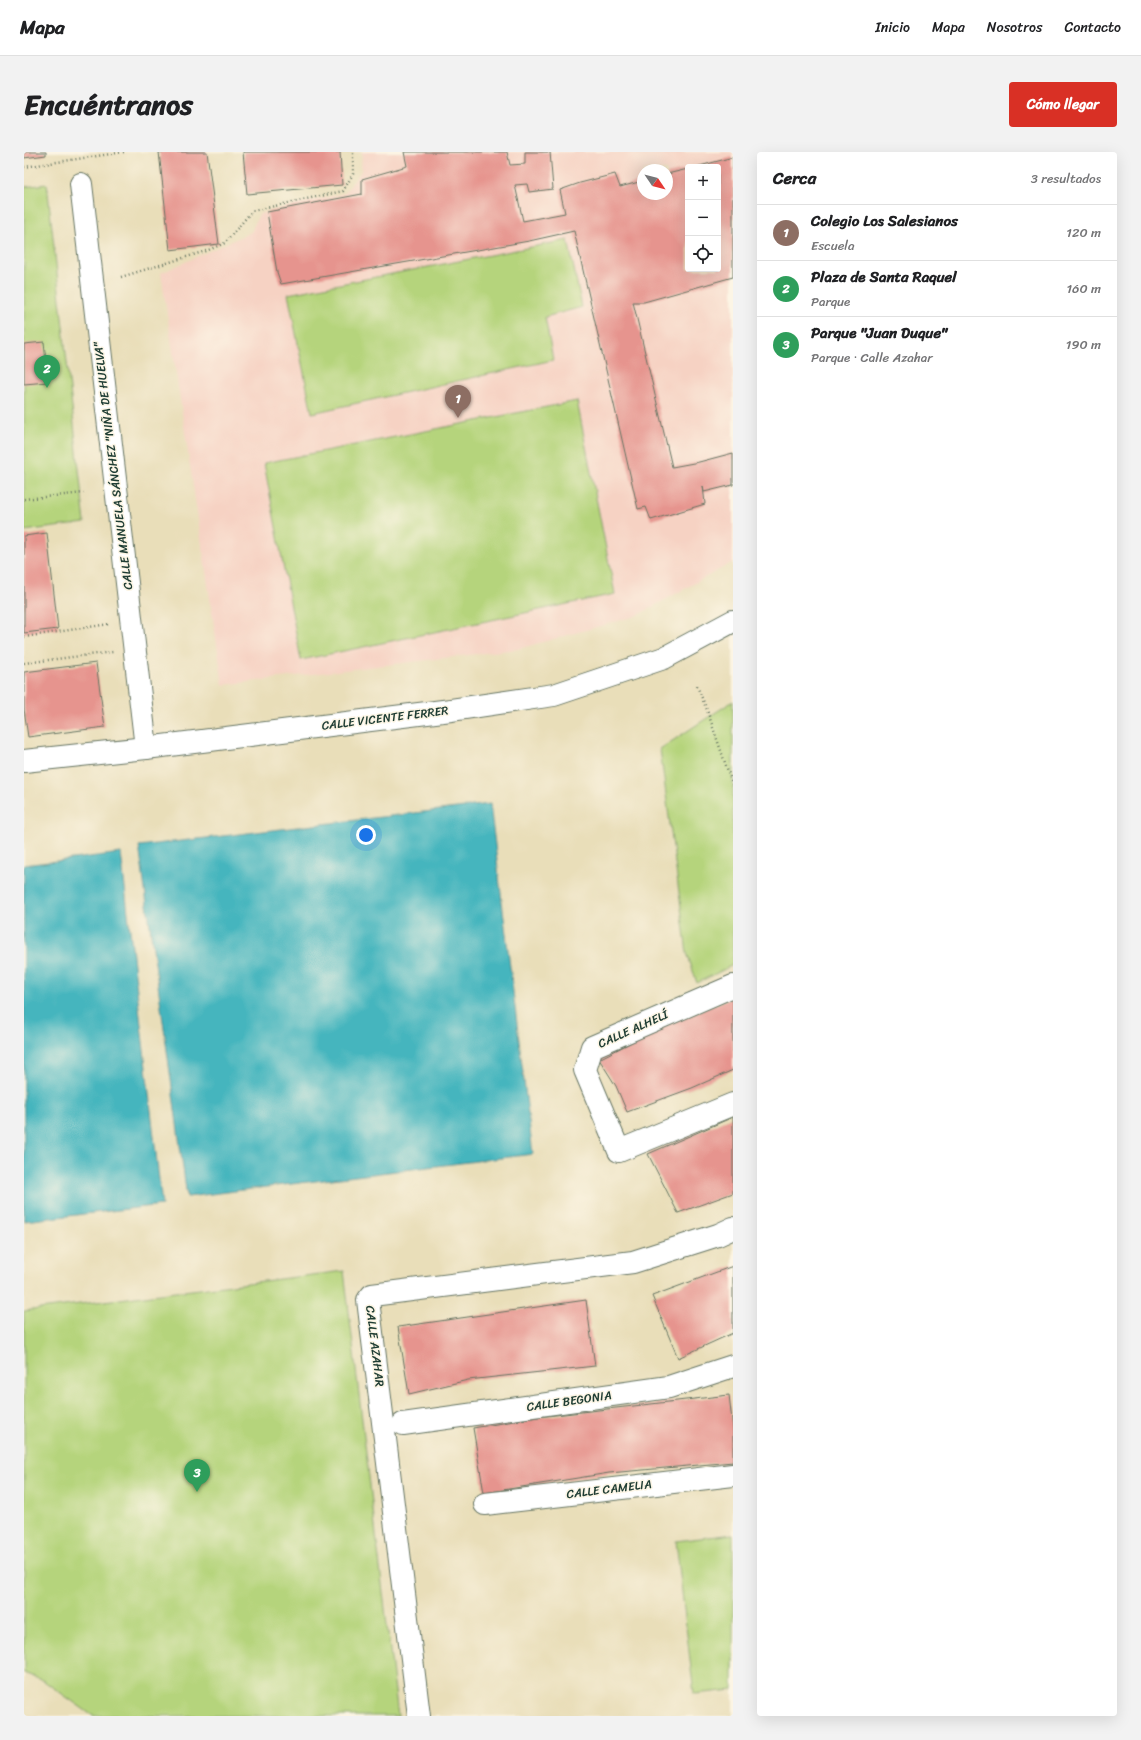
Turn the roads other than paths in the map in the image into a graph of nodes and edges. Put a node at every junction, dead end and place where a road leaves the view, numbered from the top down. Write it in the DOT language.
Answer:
graph roads {
  1 [pos="81,184"];
  2 [pos="733,622"];
  3 [pos="146,748"];
  4 [pos="24,761"];
  5 [pos="733,986"];
  6 [pos="733,1104"];
  7 [pos="733,1228"];
  8 [pos="733,1366"];
  9 [pos="402,1424"];
  10 [pos="733,1475"];
  11 [pos="485,1504"];
  12 [pos="419,1716"];
  1 -- 3 [label="street, CALLE MANUELA SÁNCHEZ \"NIÑA DE HUELVA\""];
  2 -- 3 [label="street, CALLE VICENTE FERRER"];
  3 -- 4 [label="street, CALLE VICENTE FERRER"];
  5 -- 6 [label="street, CALLE ALHELÍ"];
  7 -- 12 [label="street, CALLE AZAHAR"];
  8 -- 9 [label="street, CALLE BEGONIA"];
  10 -- 11 [label="street, CALLE CAMELIA"];
}
